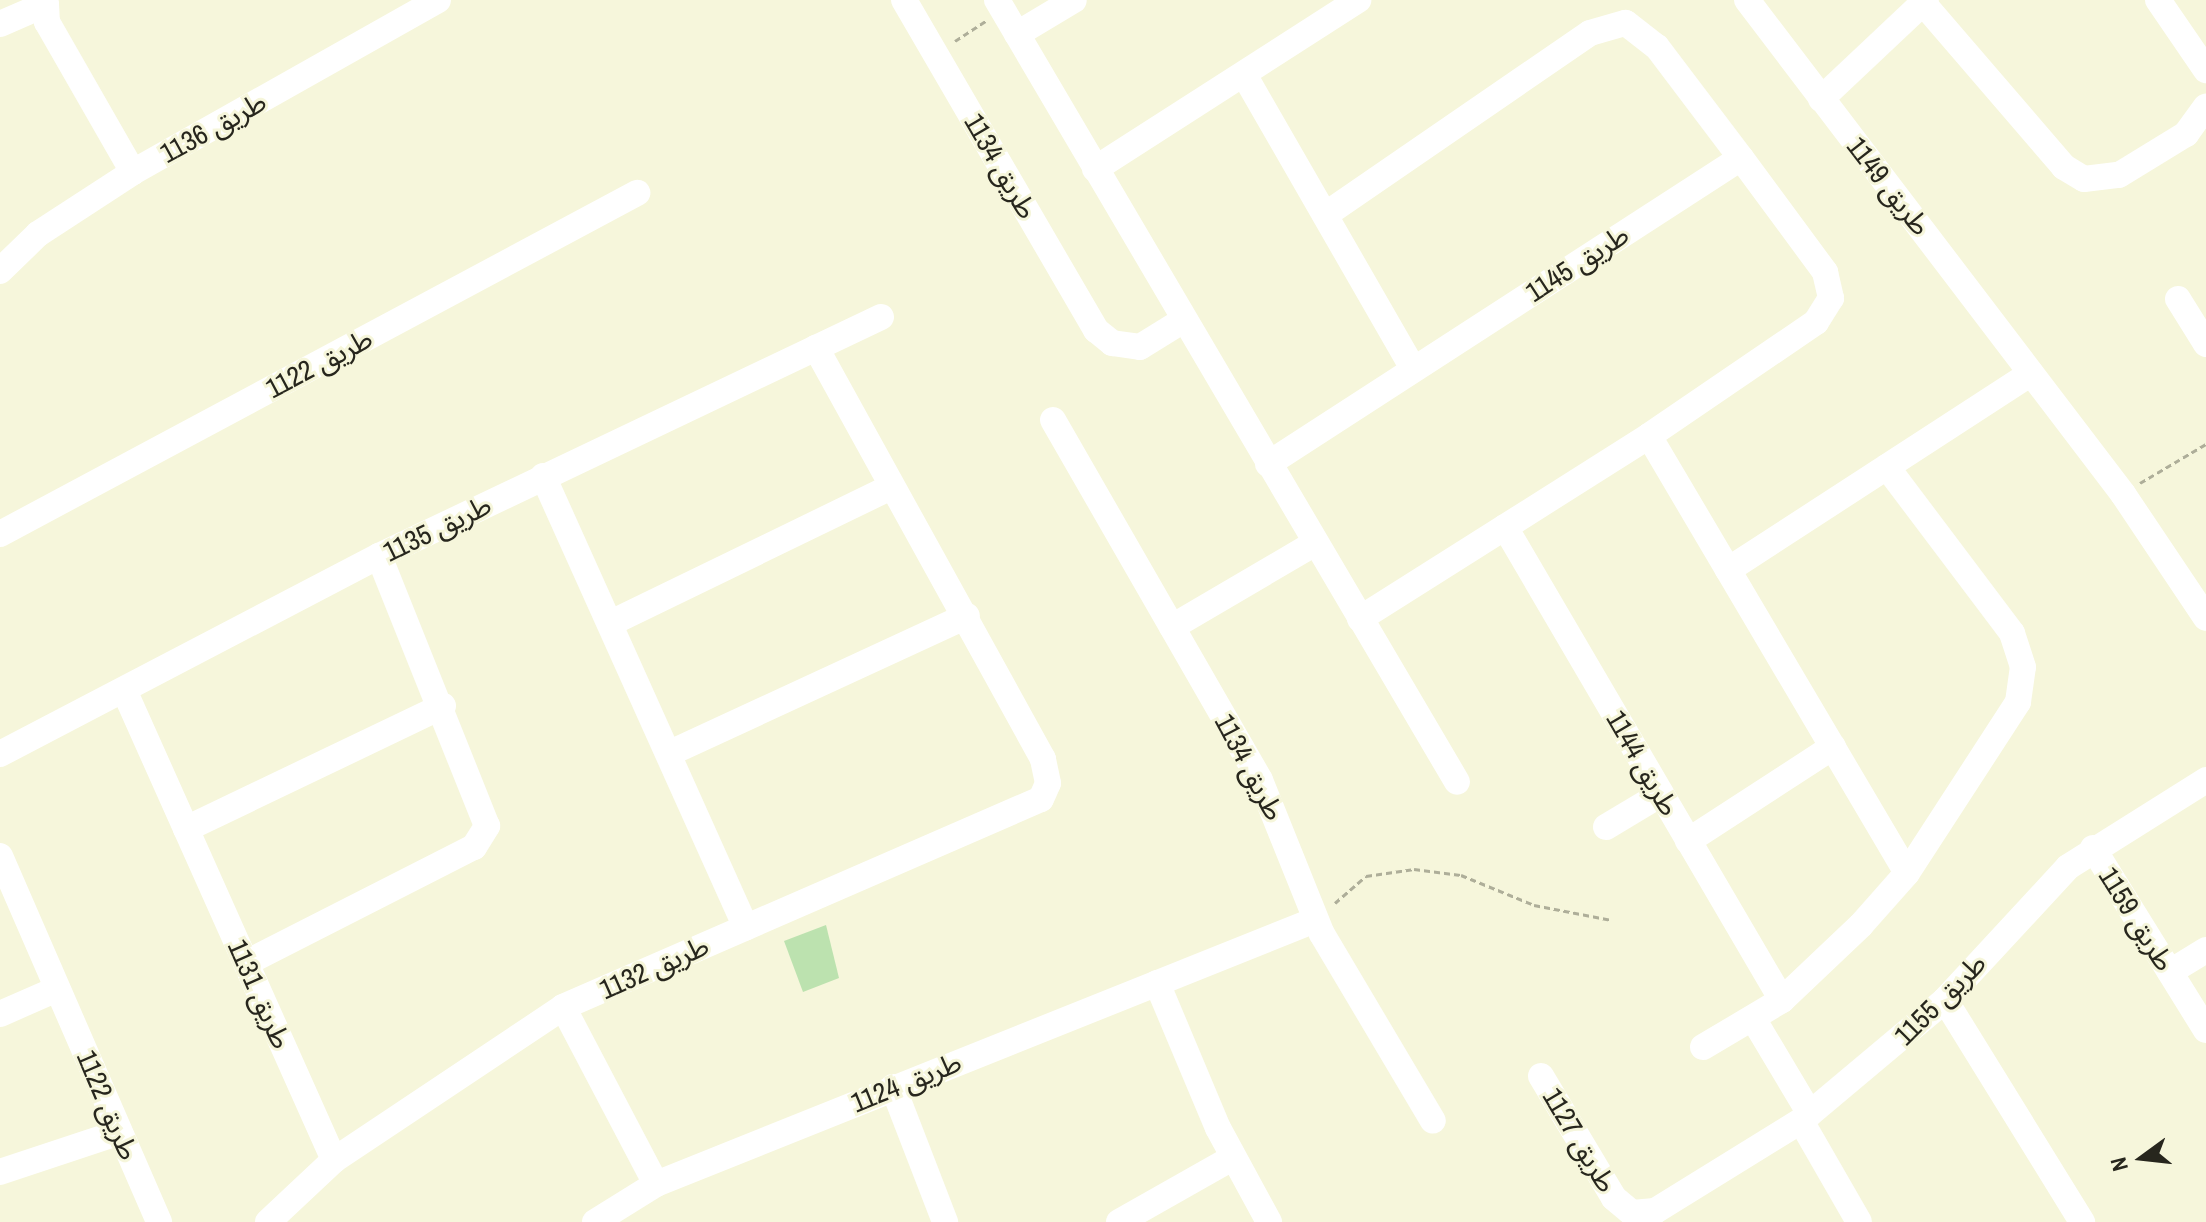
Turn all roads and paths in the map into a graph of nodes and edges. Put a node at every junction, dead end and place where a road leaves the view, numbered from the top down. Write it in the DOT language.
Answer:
graph roads {
  1 [pos="438,0"];
  2 [pos="904,0"];
  3 [pos="1074,0"];
  4 [pos="1358,0"];
  5 [pos="1747,0"];
  6 [pos="2158,0"];
  7 [pos="48,2"];
  8 [pos="1925,2"];
  9 [pos="1000,5"];
  10 [pos="0,24"];
  11 [pos="1017,34"];
  12 [pos="935,53"];
  13 [pos="2206,70"];
  14 [pos="1246,78"];
  15 [pos="1821,99"];
  16 [pos="2206,106"];
  17 [pos="1741,158"];
  18 [pos="1095,169"];
  19 [pos="133,172"];
  20 [pos="637,193"];
  21 [pos="1325,215"];
  22 [pos="0,271"];
  23 [pos="2178,299"];
  24 [pos="881,317"];
  25 [pos="1182,321"];
  26 [pos="2206,344"];
  27 [pos="816,348"];
  28 [pos="1413,368"];
  29 [pos="2031,373"];
  30 [pos="1053,420"];
  31 [pos="1649,436"];
  32 [pos="2206,444"];
  33 [pos="1268,464"];
  34 [pos="1887,467"];
  35 [pos="543,476"];
  36 [pos="891,487"];
  37 [pos="2123,494"];
  38 [pos="1505,527"];
  39 [pos="0,534"];
  40 [pos="1315,543"];
  41 [pos="379,556"];
  42 [pos="1728,570"];
  43 [pos="2205,614"];
  44 [pos="967,616"];
  45 [pos="1360,619"];
  46 [pos="613,622"];
  47 [pos="1172,627"];
  48 [pos="124,690"];
  49 [pos="443,706"];
  50 [pos="1833,747"];
  51 [pos="670,753"];
  52 [pos="0,754"];
  53 [pos="2206,780"];
  54 [pos="1457,782"];
  55 [pos="1661,794"];
  56 [pos="1606,827"];
  57 [pos="186,829"];
  58 [pos="1688,841"];
  59 [pos="2093,848"];
  60 [pos="0,856"];
  61 [pos="1907,873"];
  62 [pos="1315,920"];
  63 [pos="1612,920"];
  64 [pos="746,927"];
  65 [pos="2206,950"];
  66 [pos="246,963"];
  67 [pos="2170,972"];
  68 [pos="1157,983"];
  69 [pos="57,989"];
  70 [pos="1782,1000"];
  71 [pos="1945,1000"];
  72 [pos="563,1007"];
  73 [pos="0,1014"];
  74 [pos="1754,1020"];
  75 [pos="2206,1030"];
  76 [pos="1703,1047"];
  77 [pos="1541,1076"];
  78 [pos="893,1087"];
  79 [pos="1805,1118"];
  80 [pos="1433,1121"];
  81 [pos="120,1132"];
  82 [pos="1232,1158"];
  83 [pos="334,1160"];
  84 [pos="0,1172"];
  85 [pos="656,1184"];
  86 [pos="1663,1207"];
  87 [pos="159,1222"];
  88 [pos="268,1222"];
  89 [pos="595,1222"];
  90 [pos="945,1222"];
  91 [pos="1119,1222"];
  92 [pos="1269,1222"];
  93 [pos="1859,1222"];
  94 [pos="2082,1222"];
  1 -- 19 [label="street, طريق 1136"];
  2 -- 12 [label="street, طريق 1134"];
  3 -- 11 [label="street"];
  4 -- 14 [label="street"];
  5 -- 15 [label="street, طريق 1149"];
  6 -- 13 [label="street"];
  7 -- 10 [label="street"];
  7 -- 19 [label="street"];
  8 -- 15 [label="street"];
  8 -- 16 [label="street"];
  9 -- 11 [label="street"];
  9 -- 12 [label="path"];
  11 -- 18 [label="street"];
  12 -- 25 [label="street, طريق 1134"];
  14 -- 18 [label="street"];
  14 -- 21 [label="street"];
  15 -- 29 [label="street, طريق 1149"];
  17 -- 21 [label="street"];
  17 -- 28 [label="street, طريق 1145"];
  17 -- 31 [label="street"];
  18 -- 25 [label="street"];
  19 -- 22 [label="street, طريق 1136"];
  20 -- 39 [label="street, طريق 1122"];
  21 -- 28 [label="street"];
  23 -- 26 [label="street"];
  24 -- 27 [label="street, طريق 1135"];
  25 -- 33 [label="street"];
  27 -- 35 [label="street, طريق 1135"];
  27 -- 36 [label="street"];
  28 -- 33 [label="street, طريق 1145"];
  29 -- 34 [label="street"];
  29 -- 37 [label="street, طريق 1149"];
  30 -- 47 [label="street, طريق 1134"];
  31 -- 38 [label="street"];
  31 -- 42 [label="street"];
  32 -- 37 [label="path"];
  33 -- 40 [label="street"];
  34 -- 42 [label="street"];
  34 -- 61 [label="street"];
  35 -- 41 [label="street, طريق 1135"];
  35 -- 46 [label="street"];
  36 -- 44 [label="street"];
  36 -- 46 [label="street"];
  37 -- 43 [label="street, طريق 1149"];
  38 -- 45 [label="street"];
  38 -- 55 [label="street, طريق 1144"];
  40 -- 45 [label="street"];
  40 -- 47 [label="street"];
  41 -- 48 [label="street, طريق 1135"];
  41 -- 49 [label="street"];
  42 -- 50 [label="street"];
  44 -- 51 [label="street"];
  44 -- 64 [label="street, طريق 1132"];
  45 -- 54 [label="street"];
  46 -- 51 [label="street"];
  47 -- 62 [label="street, طريق 1134"];
  48 -- 52 [label="street, طريق 1135"];
  48 -- 57 [label="street, طريق 1131"];
  49 -- 57 [label="street"];
  49 -- 66 [label="street"];
  50 -- 58 [label="street"];
  50 -- 61 [label="street"];
  51 -- 64 [label="street"];
  53 -- 59 [label="street, طريق 1155"];
  55 -- 56 [label="street"];
  55 -- 58 [label="street, طريق 1144"];
  57 -- 66 [label="street, طريق 1131"];
  58 -- 70 [label="street, طريق 1144"];
  59 -- 67 [label="street, طريق 1159"];
  59 -- 71 [label="street, طريق 1155"];
  60 -- 69 [label="street, طريق 1122"];
  61 -- 70 [label="street"];
  62 -- 63 [label="path"];
  62 -- 68 [label="street, طريق 1124"];
  62 -- 80 [label="street, طريق 1134"];
  64 -- 72 [label="street, طريق 1132"];
  65 -- 67 [label="street"];
  66 -- 83 [label="street, طريق 1131"];
  67 -- 75 [label="street, طريق 1159"];
  68 -- 78 [label="street, طريق 1124"];
  68 -- 82 [label="street"];
  69 -- 73 [label="street"];
  69 -- 81 [label="street, طريق 1122"];
  70 -- 74 [label="street"];
  71 -- 79 [label="street, طريق 1155"];
  71 -- 94 [label="street"];
  72 -- 83 [label="street, طريق 1132"];
  72 -- 85 [label="street"];
  74 -- 76 [label="street"];
  74 -- 79 [label="street"];
  77 -- 86 [label="street, طريق 1127"];
  78 -- 85 [label="street, طريق 1124"];
  78 -- 90 [label="street"];
  79 -- 86 [label="street, طريق 1155"];
  79 -- 93 [label="street"];
  81 -- 84 [label="street"];
  81 -- 87 [label="street, طريق 1122"];
  82 -- 91 [label="street"];
  82 -- 92 [label="street"];
  83 -- 88 [label="street, طريق 1132"];
  85 -- 89 [label="street, طريق 1124"];
}
